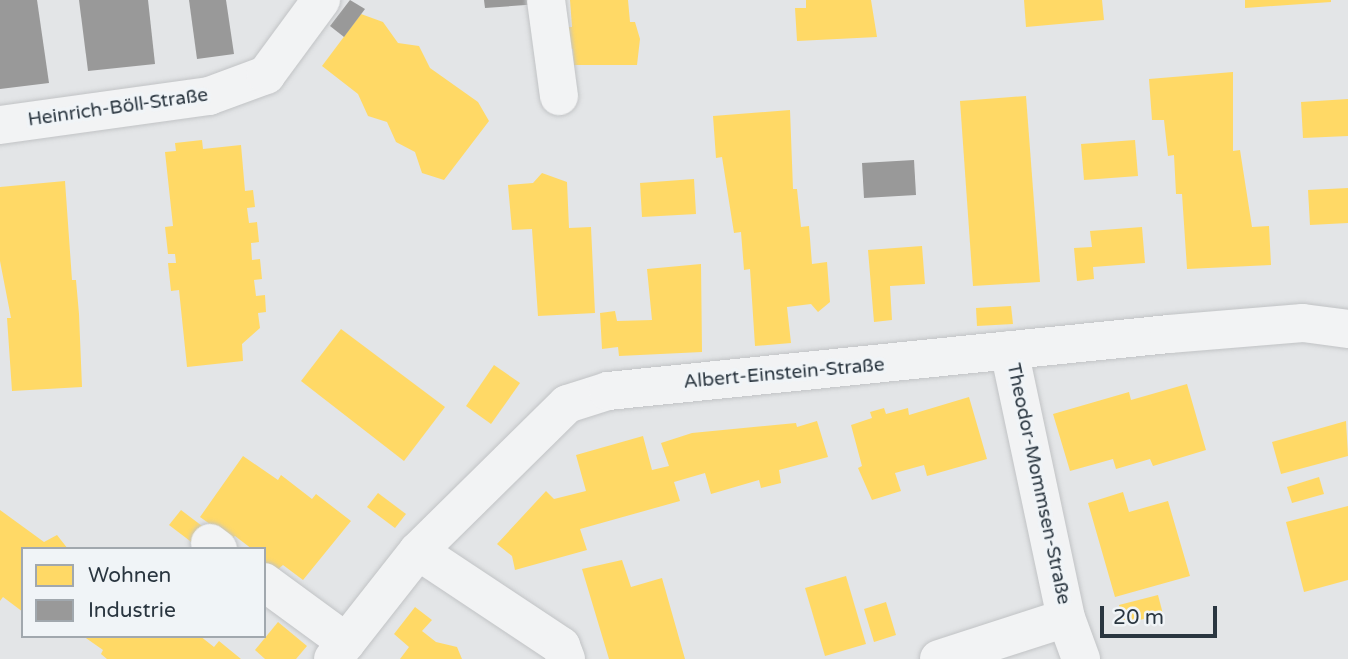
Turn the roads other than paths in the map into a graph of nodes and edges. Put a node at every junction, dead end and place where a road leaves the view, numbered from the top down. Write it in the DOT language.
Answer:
graph roads {
  1 [pos="321,0"];
  2 [pos="546,0"];
  3 [pos="559,96"];
  4 [pos="0,125"];
  5 [pos="1348,329"];
  6 [pos="1009,350"];
  7 [pos="418,551"];
  8 [pos="266,584"];
  9 [pos="1066,618"];
  10 [pos="339,651"];
  11 [pos="566,659"];
  12 [pos="939,659"];
  13 [pos="1081,659"];
  1 -- 4 [label="street, Heinrich-Böll-Straße"];
  2 -- 3 [label="street"];
  5 -- 6 [label="street, Albert-Einstein-Straße"];
  6 -- 7 [label="street, Albert-Einstein-Straße"];
  6 -- 9 [label="street, Theodor-Mommsen-Straße"];
  7 -- 10 [label="street, Albert-Einstein-Straße"];
  7 -- 11 [label="street"];
  8 -- 10 [label="street"];
  9 -- 12 [label="street, Theodor-Mommsen-Straße"];
  9 -- 13 [label="street, Theodor-Mommsen-Straße"];
}
